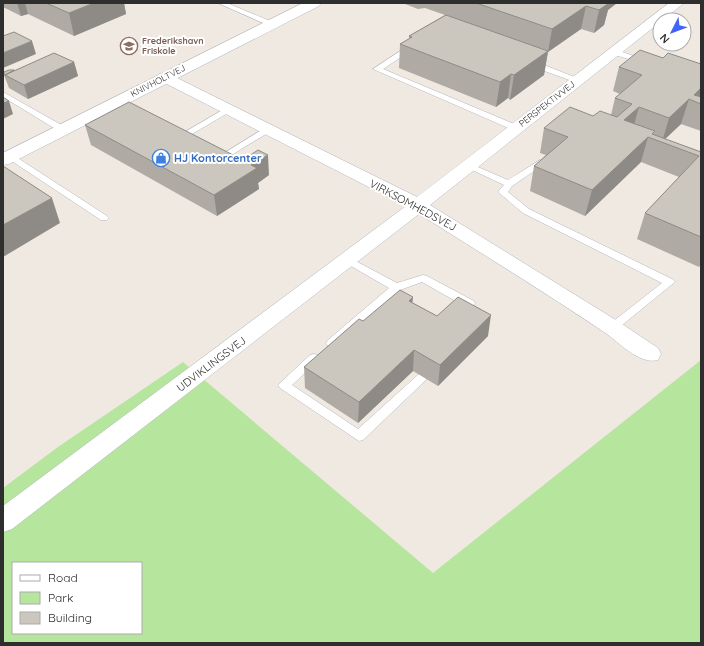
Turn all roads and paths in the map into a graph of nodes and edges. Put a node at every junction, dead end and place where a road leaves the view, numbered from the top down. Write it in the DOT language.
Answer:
graph roads {
  1 [pos="221,3"];
  2 [pos="677,3"];
  3 [pos="308,4"];
  4 [pos="273,24"];
  5 [pos="421,42"];
  6 [pos="614,52"];
  7 [pos="520,59"];
  8 [pos="657,66"];
  9 [pos="164,77"];
  10 [pos="578,80"];
  11 [pos="3,94"];
  12 [pos="229,110"];
  13 [pos="516,128"];
  14 [pos="62,129"];
  15 [pos="268,129"];
  16 [pos="177,139"];
  17 [pos="6,158"];
  18 [pos="216,160"];
  19 [pos="540,162"];
  20 [pos="468,166"];
  21 [pos="509,184"];
  22 [pos="418,205"];
  23 [pos="104,218"];
  24 [pos="348,260"];
  25 [pos="396,287"];
  26 [pos="480,310"];
  27 [pos="612,327"];
  28 [pos="650,354"];
  29 [pos="423,377"];
  30 [pos="3,521"];
  1 -- 4 [label="lane"];
  2 -- 6 [label="street, PERSPEKTIVVEJ"];
  3 -- 4 [label="street, KNIVHOLTVEJ"];
  4 -- 9 [label="street, KNIVHOLTVEJ"];
  5 -- 13 [label="lane"];
  6 -- 8 [label="lane"];
  6 -- 10 [label="street, PERSPEKTIVVEJ"];
  7 -- 10 [label="lane"];
  9 -- 12 [label="street, VIRKSOMHEDSVEJ"];
  9 -- 14 [label="street, KNIVHOLTVEJ"];
  10 -- 13 [label="street, PERSPEKTIVVEJ"];
  11 -- 14 [label="lane"];
  12 -- 15 [label="street, VIRKSOMHEDSVEJ"];
  12 -- 16 [label="lane"];
  13 -- 20 [label="street, PERSPEKTIVVEJ"];
  14 -- 17 [label="street, KNIVHOLTVEJ"];
  15 -- 18 [label="lane"];
  15 -- 22 [label="street, VIRKSOMHEDSVEJ"];
  17 -- 23 [label="lane"];
  19 -- 21 [label="lane"];
  20 -- 21 [label="lane"];
  20 -- 22 [label="street, PERSPEKTIVVEJ"];
  21 -- 27 [label="lane"];
  22 -- 24 [label="street, UDVIKLINGSVEJ"];
  22 -- 27 [label="street, VIRKSOMHEDSVEJ"];
  24 -- 25 [label="lane"];
  24 -- 30 [label="street, UDVIKLINGSVEJ"];
  25 -- 26 [label="lane"];
  25 -- 29 [label="lane"];
  27 -- 28 [label="street, VIRKSOMHEDSVEJ"];
}
